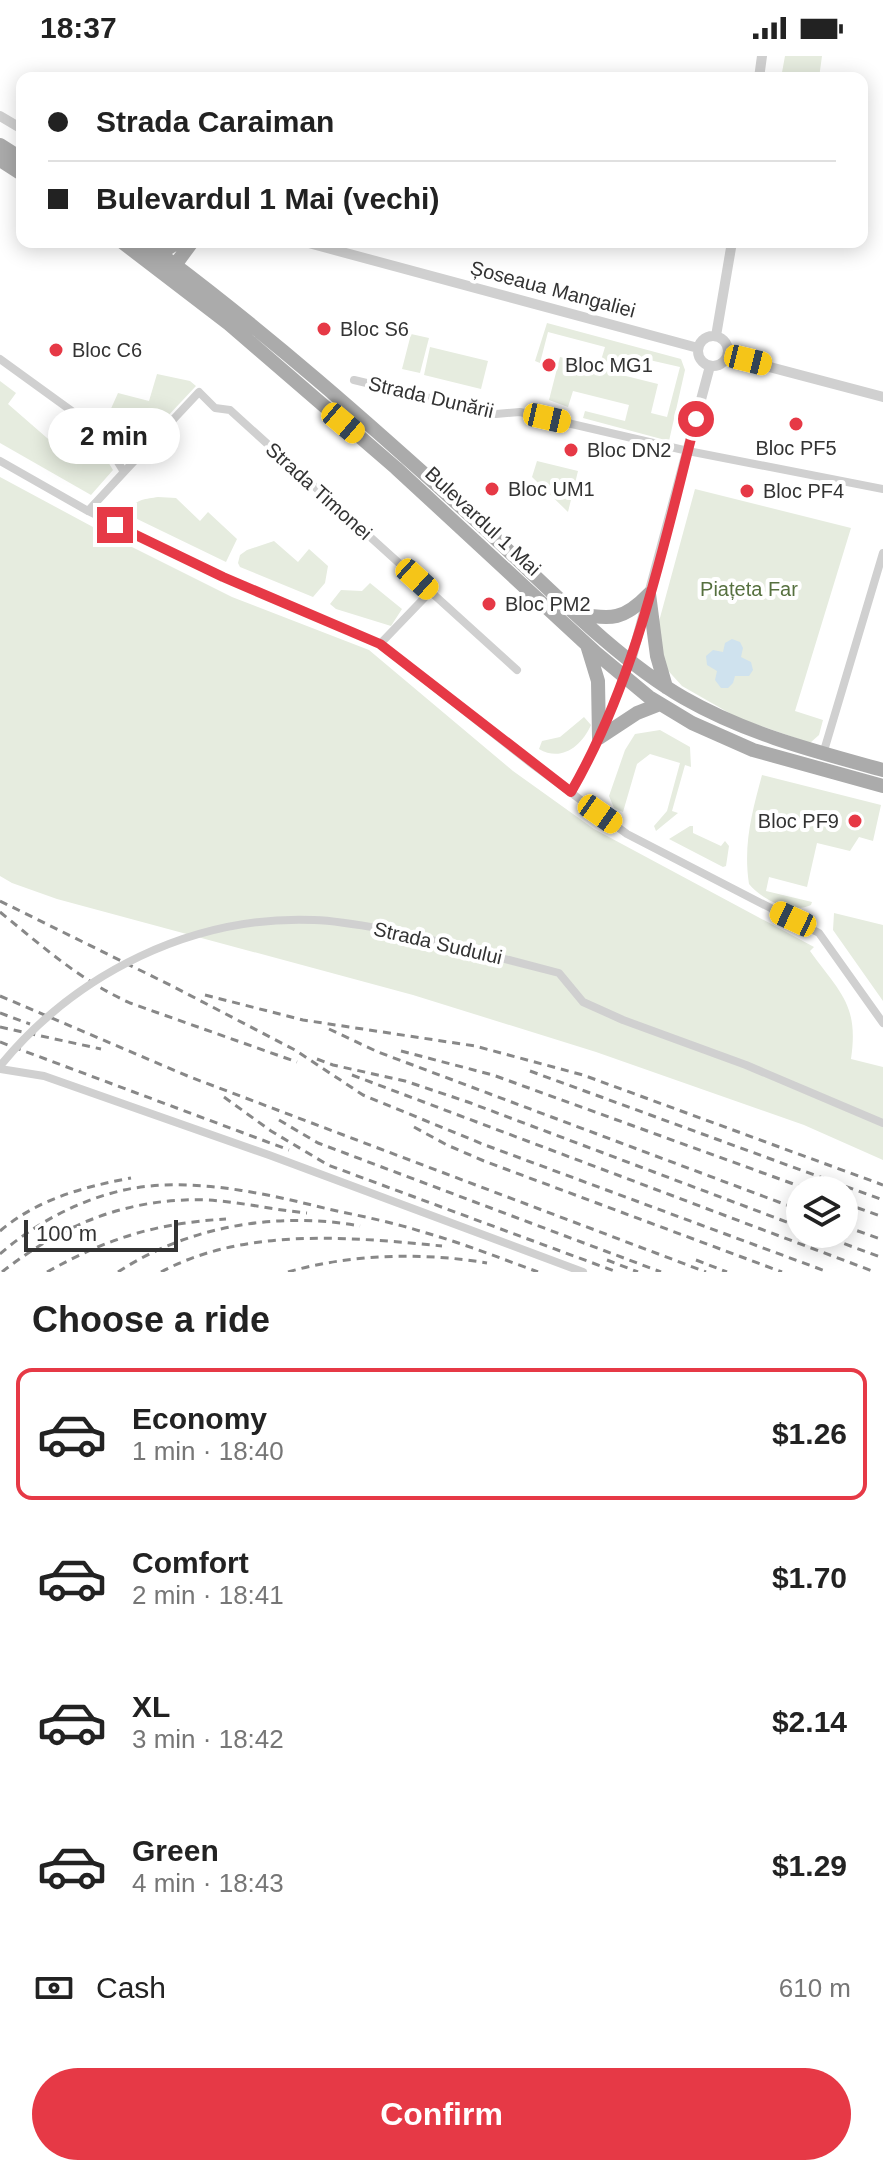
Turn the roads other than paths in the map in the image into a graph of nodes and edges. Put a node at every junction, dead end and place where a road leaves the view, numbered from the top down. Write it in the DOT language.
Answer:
graph roads {
  1 [pos="132,248"];
  2 [pos="152,248"];
  3 [pos="188,248"];
  4 [pos="327,248"];
  5 [pos="731,248"];
  6 [pos="171,270"];
  7 [pos="716,336"];
  8 [pos="698,348"];
  9 [pos="728,356"];
  10 [pos="0,359"];
  11 [pos="710,366"];
  12 [pos="354,380"];
  13 [pos="883,397"];
  14 [pos="688,451"];
  15 [pos="0,461"];
  16 [pos="124,472"];
  17 [pos="883,489"];
  18 [pos="88,511"];
  19 [pos="883,553"];
  20 [pos="431,591"];
  21 [pos="649,594"];
  22 [pos="576,612"];
  23 [pos="586,643"];
  24 [pos="380,644"];
  25 [pos="631,661"];
  26 [pos="517,670"];
  27 [pos="625,677"];
  28 [pos="666,687"];
  29 [pos="660,704"];
  30 [pos="599,738"];
  31 [pos="823,754"];
  32 [pos="883,770"];
  33 [pos="883,786"];
  34 [pos="571,792"];
  35 [pos="883,1023"];
  36 [pos="0,1068"];
  37 [pos="883,1123"];
  38 [pos="583,1272"];
  1 -- 6 [label="main road"];
  2 -- 6 [label="main road"];
  3 -- 6 [label="main road"];
  4 -- 8 [label="street, Șoseaua Mangaliei"];
  5 -- 7 [label="street"];
  6 -- 22 [label="main road, Bulevardul 1 Mai"];
  6 -- 23 [label="main road, Bulevardul 1 Mai"];
  7 -- 8 [label="street"];
  7 -- 9 [label="street"];
  8 -- 11 [label="street"];
  9 -- 11 [label="street"];
  9 -- 13 [label="street"];
  10 -- 16 [label="street"];
  11 -- 14 [label="street"];
  12 -- 14 [label="street, Strada Dunării"];
  14 -- 17 [label="street, Strada Dunării"];
  14 -- 21 [label="street"];
  15 -- 18 [label="street"];
  16 -- 18 [label="street, Strada Timonei"];
  16 -- 20 [label="street, Strada Timonei"];
  18 -- 24 [label="street"];
  19 -- 31 [label="street"];
  20 -- 24 [label="street"];
  20 -- 26 [label="street, Strada Timonei"];
  21 -- 22 [label="main road"];
  21 -- 25 [label="street"];
  21 -- 28 [label="main road"];
  22 -- 25 [label="main road, Bulevardul 1 Mai"];
  23 -- 27 [label="main road, Bulevardul 1 Mai"];
  23 -- 30 [label="main road"];
  24 -- 34 [label="street"];
  25 -- 27 [label="street"];
  25 -- 28 [label="main road, Bulevardul 1 Mai"];
  27 -- 29 [label="main road, Bulevardul 1 Mai"];
  27 -- 30 [label="street"];
  28 -- 31 [label="main road, Bulevardul 1 Mai"];
  29 -- 30 [label="main road"];
  29 -- 33 [label="main road, Bulevardul 1 Mai"];
  30 -- 34 [label="street"];
  31 -- 32 [label="main road, Bulevardul 1 Mai"];
  34 -- 35 [label="street"];
  36 -- 37 [label="street, Strada Sudului, bridge"];
  36 -- 38 [label="street"];
}
